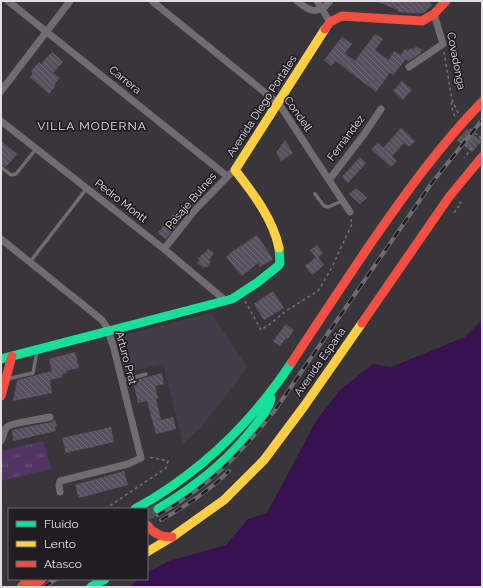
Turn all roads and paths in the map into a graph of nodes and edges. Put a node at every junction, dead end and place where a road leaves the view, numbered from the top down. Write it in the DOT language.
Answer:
graph roads {
  1 [pos="8,1"];
  2 [pos="70,1"];
  3 [pos="152,1"];
  4 [pos="297,1"];
  5 [pos="317,1"];
  6 [pos="330,1"];
  7 [pos="446,1"];
  8 [pos="321,9"];
  9 [pos="434,14"];
  10 [pos="330,22"];
  11 [pos="47,32"];
  12 [pos="443,44"];
  13 [pos="409,67"];
  14 [pos="1,91"];
  15 [pos="452,100"];
  16 [pos="482,102"];
  17 [pos="279,104"];
  18 [pos="381,109"];
  19 [pos="457,111"];
  20 [pos="1,121"];
  21 [pos="458,127"];
  22 [pos="474,133"];
  23 [pos="459,142"];
  24 [pos="464,144"];
  25 [pos="36,149"];
  26 [pos="482,157"];
  27 [pos="464,158"];
  28 [pos="1,167"];
  29 [pos="235,170"];
  30 [pos="227,176"];
  31 [pos="329,180"];
  32 [pos="87,188"];
  33 [pos="315,194"];
  34 [pos="342,200"];
  35 [pos="459,202"];
  36 [pos="350,212"];
  37 [pos="454,213"];
  38 [pos="1,239"];
  39 [pos="164,249"];
  40 [pos="30,262"];
  41 [pos="241,294"];
  42 [pos="226,301"];
  43 [pos="109,332"];
  44 [pos="37,350"];
  45 [pos="12,356"];
  46 [pos="1,359"];
  47 [pos="146,374"];
  48 [pos="6,379"];
  49 [pos="121,381"];
  50 [pos="272,391"];
  51 [pos="1,396"];
  52 [pos="50,417"];
  53 [pos="1,441"];
  54 [pos="141,458"];
  55 [pos="60,492"];
  56 [pos="148,505"];
  57 [pos="106,508"];
  58 [pos="138,508"];
  59 [pos="158,509"];
  60 [pos="148,526"];
  61 [pos="172,537"];
  62 [pos="148,551"];
  63 [pos="41,580"];
  64 [pos="103,580"];
  65 [pos="33,587"];
  66 [pos="92,587"];
  1 -- 11 [label="street, Carrera"];
  2 -- 11 [label="street"];
  3 -- 17 [label="street, Condell"];
  4 -- 8 [label="street"];
  5 -- 8 [label="street"];
  6 -- 8 [label="street"];
  7 -- 9 [label="main road"];
  8 -- 10 [label="street"];
  9 -- 10 [label="main road"];
  9 -- 12 [label="street, Covadonga"];
  10 -- 17 [label="main road, Avenida Diego Portales"];
  11 -- 14 [label="street"];
  11 -- 30 [label="street, Carrera"];
  12 -- 13 [label="street"];
  12 -- 15 [label="path, Covadonga"];
  15 -- 19 [label="path, Covadonga"];
  15 -- 21 [label="path"];
  16 -- 21 [label="main road, Avenida España"];
  17 -- 29 [label="main road, Avenida Diego Portales"];
  17 -- 31 [label="street, Condell"];
  18 -- 31 [label="street, Fernández"];
  20 -- 25 [label="street, Pedro Montt"];
  21 -- 50 [label="main road, Avenida España"];
  22 -- 24 [label="path"];
  23 -- 24 [label="path"];
  24 -- 27 [label="path"];
  25 -- 28 [label="lane"];
  25 -- 32 [label="street, Pedro Montt"];
  26 -- 61 [label="main road, Avenida España"];
  29 -- 30 [label="street, Pasaje Bulnes"];
  29 -- 41 [label="main road, Avenida Diego Portales"];
  30 -- 39 [label="street, Pasaje Bulnes"];
  31 -- 34 [label="street, Condell"];
  32 -- 39 [label="street, Pedro Montt"];
  32 -- 40 [label="lane"];
  33 -- 34 [label="lane"];
  34 -- 36 [label="street, Condell"];
  35 -- 37 [label="path"];
  36 -- 41 [label="path"];
  38 -- 40 [label="street, Arturo Prat"];
  39 -- 42 [label="street, Pedro Montt"];
  40 -- 43 [label="street, Arturo Prat"];
  41 -- 42 [label="main road, Avenida Diego Portales"];
  42 -- 43 [label="main road, Avenida Diego Portales"];
  43 -- 44 [label="main road, Avenida Diego Portales"];
  43 -- 49 [label="street, Arturo Prat"];
  44 -- 45 [label="main road, Avenida Diego Portales"];
  44 -- 48 [label="lane"];
  45 -- 46 [label="main road, Avenida Diego Portales"];
  45 -- 48 [label="main road"];
  47 -- 49 [label="lane"];
  48 -- 51 [label="main road"];
  49 -- 54 [label="street, Arturo Prat"];
  50 -- 56 [label="main road, Avenida España"];
  50 -- 59 [label="main road, Avenida España"];
  52 -- 53 [label="street"];
  54 -- 55 [label="street"];
  54 -- 57 [label="path"];
  56 -- 58 [label="main road, Avenida España"];
  60 -- 61 [label="main road"];
  61 -- 62 [label="main road, Avenida España"];
  63 -- 65 [label="main road"];
  64 -- 66 [label="main road"];
}
